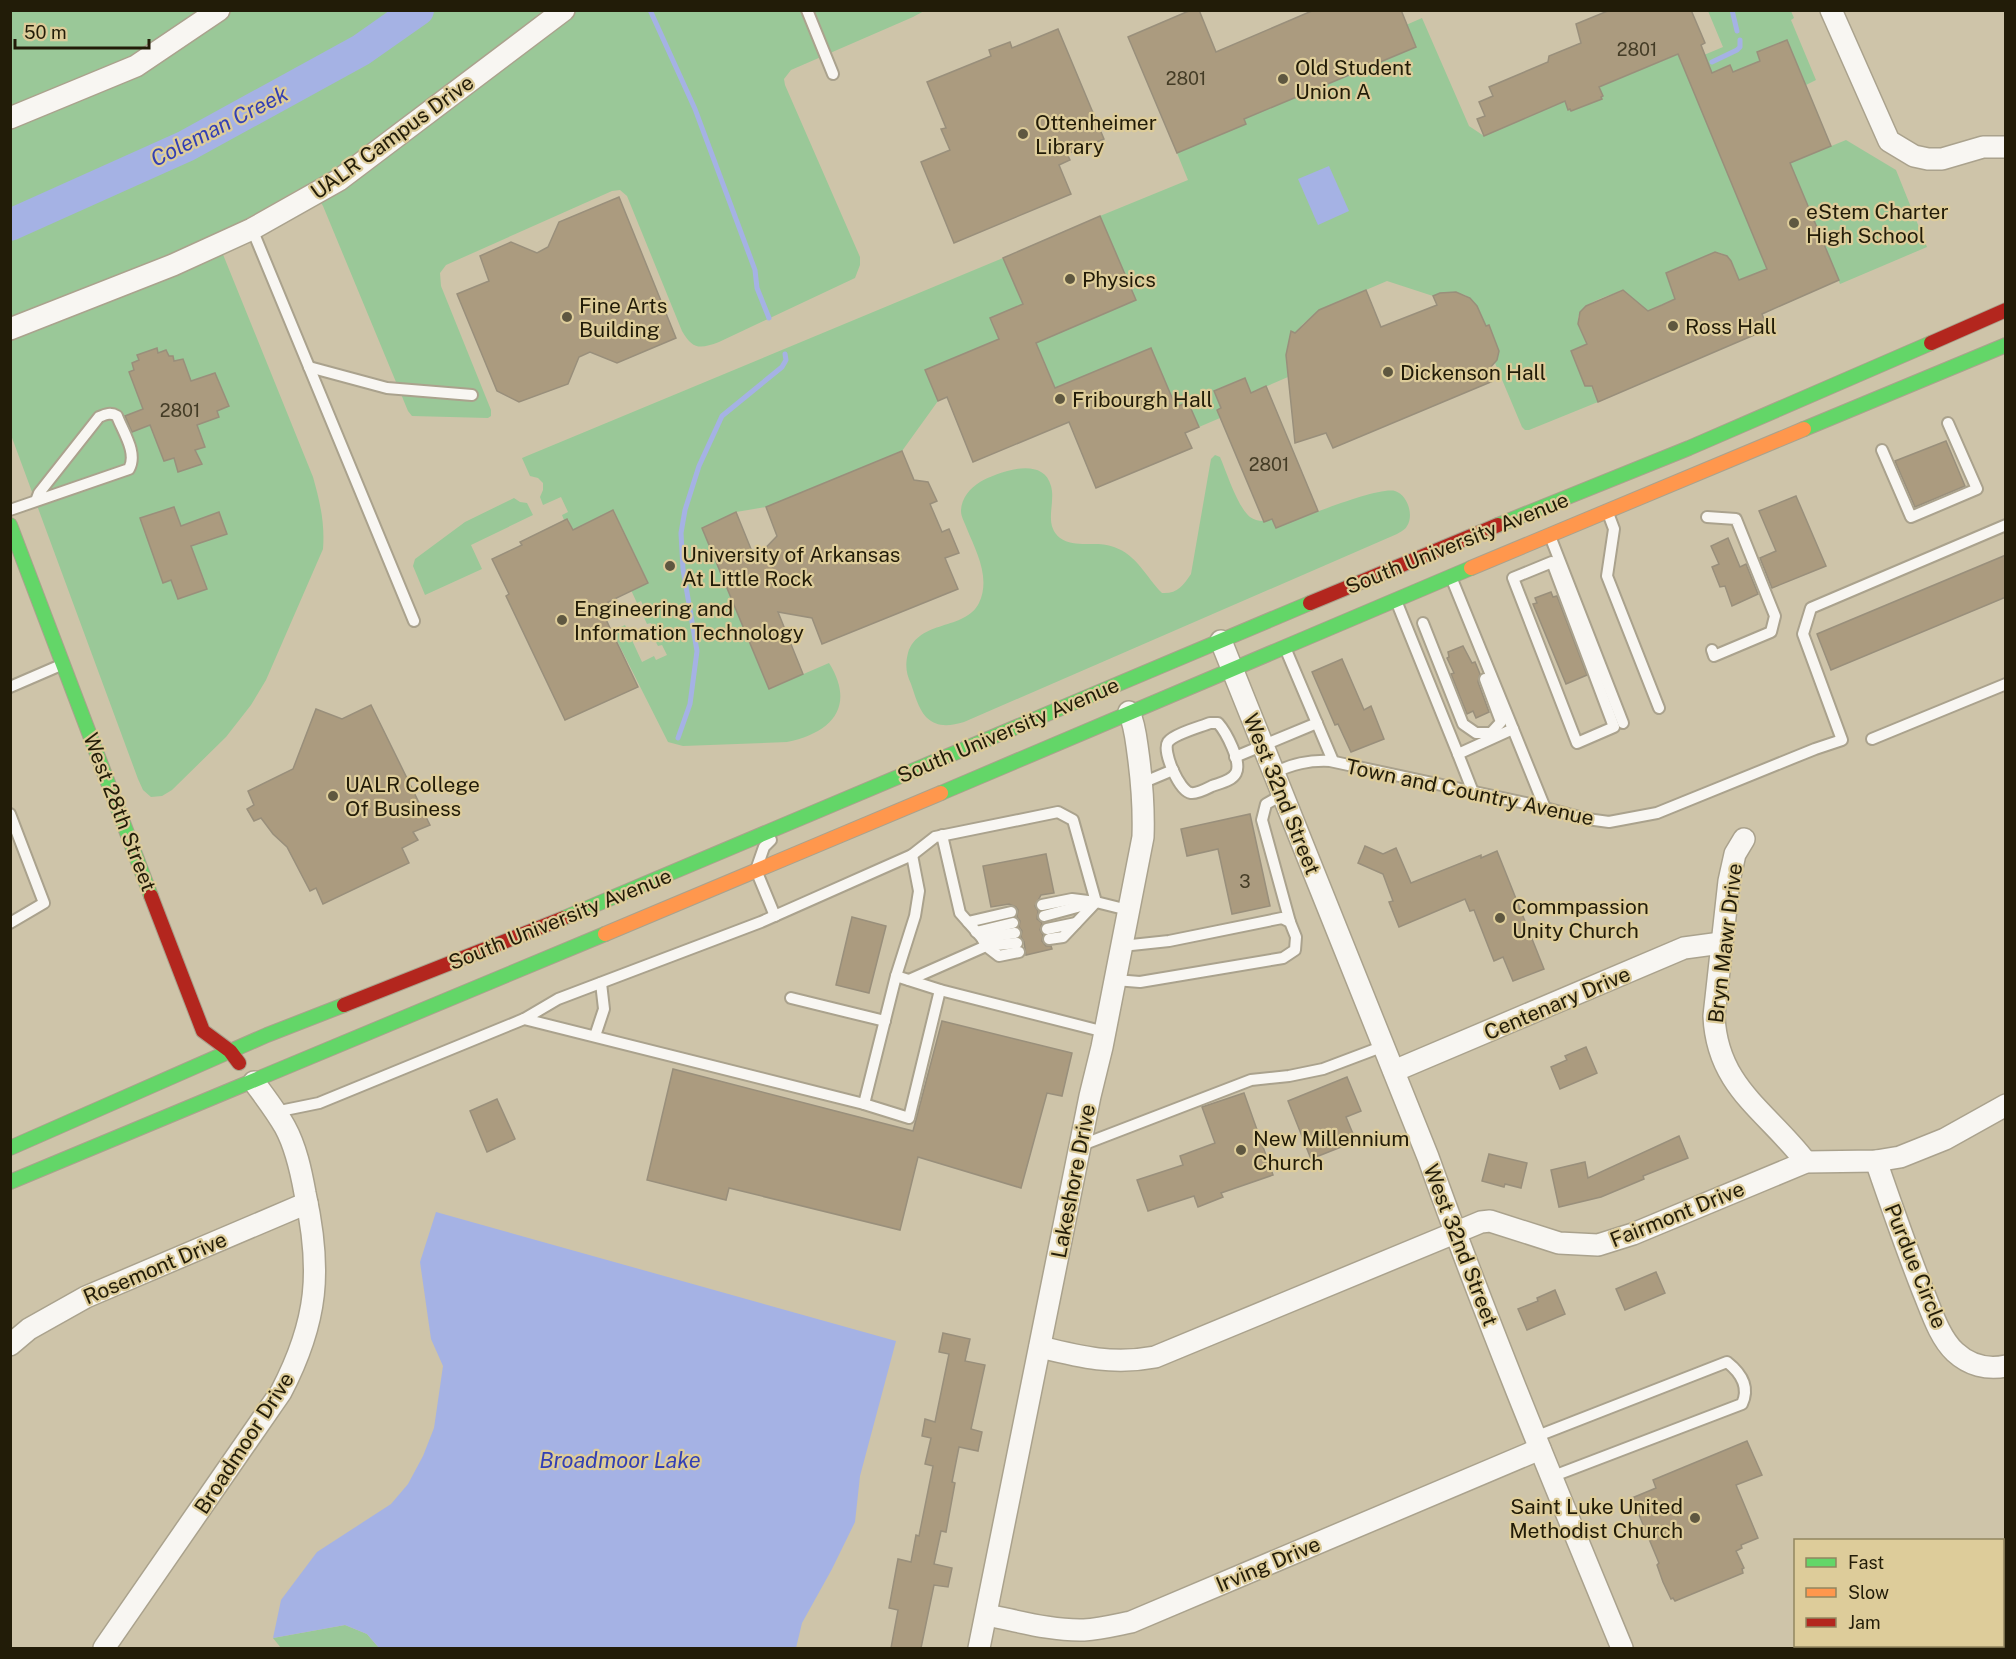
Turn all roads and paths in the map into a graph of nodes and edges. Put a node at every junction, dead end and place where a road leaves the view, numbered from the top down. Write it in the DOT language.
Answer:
graph roads {
  1 [pos="219,10"];
  2 [pos="564,10"];
  3 [pos="807,10"];
  4 [pos="1831,10"];
  5 [pos="833,74"];
  6 [pos="10,118"];
  7 [pos="2006,147"];
  8 [pos="252,229"];
  9 [pos="2006,310"];
  10 [pos="10,329"];
  11 [pos="2006,345"];
  12 [pos="309,367"];
  13 [pos="472,395"];
  14 [pos="1948,423"];
  15 [pos="1882,450"];
  16 [pos="36,501"];
  17 [pos="10,510"];
  18 [pos="1607,510"];
  19 [pos="1707,517"];
  20 [pos="10,525"];
  21 [pos="2006,525"];
  22 [pos="1549,534"];
  23 [pos="14,545"];
  24 [pos="1552,562"];
  25 [pos="1451,577"];
  26 [pos="1396,600"];
  27 [pos="1465,611"];
  28 [pos="414,621"];
  29 [pos="1423,623"];
  30 [pos="1412,640"];
  31 [pos="1221,641"];
  32 [pos="1285,647"];
  33 [pos="1712,650"];
  34 [pos="1437,659"];
  35 [pos="64,663"];
  36 [pos="1232,669"];
  37 [pos="2006,684"];
  38 [pos="10,687"];
  39 [pos="1659,708"];
  40 [pos="1129,712"];
  41 [pos="1317,723"];
  42 [pos="1623,723"];
  43 [pos="1513,729"];
  44 [pos="1872,739"];
  45 [pos="1263,746"];
  46 [pos="1458,754"];
  47 [pos="1235,757"];
  48 [pos="1333,761"];
  49 [pos="1173,770"];
  50 [pos="1273,773"];
  51 [pos="1142,783"];
  52 [pos="1473,792"];
  53 [pos="1282,795"];
  54 [pos="1545,808"];
  55 [pos="10,814"];
  56 [pos="793,821"];
  57 [pos="942,835"];
  58 [pos="1744,839"];
  59 [pos="912,855"];
  60 [pos="695,862"];
  61 [pos="756,870"];
  62 [pos="1096,902"];
  63 [pos="1042,905"];
  64 [pos="1128,910"];
  65 [pos="775,916"];
  66 [pos="1044,916"];
  67 [pos="968,922"];
  68 [pos="1290,922"];
  69 [pos="10,923"];
  70 [pos="1076,923"];
  71 [pos="1015,932"];
  72 [pos="981,939"];
  73 [pos="1721,943"];
  74 [pos="1122,946"];
  75 [pos="896,976"];
  76 [pos="909,980"];
  77 [pos="1115,980"];
  78 [pos="601,983"];
  79 [pos="940,990"];
  80 [pos="791,998"];
  81 [pos="524,1019"];
  82 [pos="885,1021"];
  83 [pos="1105,1032"];
  84 [pos="594,1036"];
  85 [pos="1384,1046"];
  86 [pos="230,1051"];
  87 [pos="1394,1071"];
  88 [pos="254,1082"];
  89 [pos="864,1104"];
  90 [pos="2006,1105"];
  91 [pos="275,1112"];
  92 [pos="1082,1145"];
  93 [pos="10,1148"];
  94 [pos="1876,1161"];
  95 [pos="1806,1162"];
  96 [pos="10,1182"];
  97 [pos="307,1203"];
  98 [pos="1455,1232"];
  99 [pos="10,1345"];
  100 [pos="1040,1347"];
  101 [pos="2006,1366"];
  102 [pos="1538,1443"];
  103 [pos="1551,1477"];
  104 [pos="987,1615"];
  105 [pos="104,1648"];
  106 [pos="979,1648"];
  107 [pos="1622,1648"];
  1 -- 6 [label="street"];
  2 -- 8 [label="street, UALR Campus Drive"];
  3 -- 5 [label="lane"];
  4 -- 7 [label="street"];
  8 -- 10 [label="street, UALR Campus Drive"];
  8 -- 12 [label="lane"];
  9 -- 31 [label="main road, South University Avenue"];
  11 -- 18 [label="main road, South University Avenue"];
  12 -- 13 [label="lane"];
  12 -- 28 [label="lane"];
  14 -- 15 [label="lane"];
  16 -- 16 [label="lane"];
  16 -- 17 [label="lane"];
  18 -- 22 [label="main road, South University Avenue"];
  18 -- 39 [label="lane"];
  19 -- 33 [label="lane"];
  20 -- 23 [label="main road, West 28th Street"];
  21 -- 54 [label="lane, Town and Country Avenue"];
  22 -- 25 [label="main road, South University Avenue"];
  22 -- 42 [label="lane"];
  23 -- 35 [label="main road, West 28th Street"];
  24 -- 24 [label="lane"];
  25 -- 26 [label="main road, South University Avenue"];
  25 -- 27 [label="lane"];
  26 -- 30 [label="lane"];
  26 -- 32 [label="main road, South University Avenue"];
  27 -- 34 [label="lane"];
  27 -- 43 [label="lane"];
  29 -- 34 [label="lane"];
  30 -- 34 [label="lane"];
  30 -- 46 [label="lane"];
  31 -- 36 [label="street, West 32nd Street"];
  31 -- 56 [label="main road, South University Avenue"];
  32 -- 36 [label="main road, South University Avenue"];
  32 -- 41 [label="lane"];
  35 -- 38 [label="lane"];
  35 -- 86 [label="main road, West 28th Street"];
  36 -- 40 [label="main road, South University Avenue"];
  36 -- 45 [label="street, West 32nd Street"];
  37 -- 44 [label="lane"];
  40 -- 51 [label="street, Lakeshore Drive"];
  40 -- 61 [label="main road, South University Avenue"];
  41 -- 45 [label="lane"];
  41 -- 48 [label="lane"];
  43 -- 46 [label="lane"];
  43 -- 54 [label="lane"];
  45 -- 47 [label="lane"];
  45 -- 50 [label="street, West 32nd Street"];
  46 -- 52 [label="lane"];
  47 -- 49 [label="lane"];
  47 -- 49 [label="lane"];
  48 -- 50 [label="lane, Town and Country Avenue"];
  48 -- 52 [label="lane, Town and Country Avenue"];
  49 -- 51 [label="lane"];
  50 -- 53 [label="street, West 32nd Street"];
  51 -- 64 [label="street, Lakeshore Drive"];
  52 -- 54 [label="lane, Town and Country Avenue"];
  53 -- 68 [label="lane"];
  53 -- 85 [label="street, West 32nd Street"];
  55 -- 69 [label="lane"];
  56 -- 60 [label="main road, South University Avenue"];
  56 -- 61 [label="lane"];
  57 -- 59 [label="lane"];
  57 -- 62 [label="lane"];
  57 -- 67 [label="lane"];
  58 -- 73 [label="street, Bryn Mawr Drive"];
  59 -- 65 [label="lane"];
  59 -- 75 [label="lane"];
  60 -- 61 [label="lane"];
  60 -- 86 [label="main road, South University Avenue"];
  61 -- 65 [label="lane"];
  61 -- 88 [label="main road, South University Avenue"];
  62 -- 63 [label="lane"];
  62 -- 64 [label="lane"];
  62 -- 66 [label="lane"];
  62 -- 70 [label="lane"];
  64 -- 74 [label="street, Lakeshore Drive"];
  65 -- 78 [label="lane"];
  67 -- 71 [label="lane"];
  67 -- 72 [label="lane"];
  68 -- 74 [label="lane"];
  68 -- 77 [label="lane"];
  70 -- 70 [label="lane"];
  71 -- 72 [label="lane"];
  71 -- 72 [label="lane"];
  72 -- 76 [label="lane"];
  73 -- 87 [label="street, Centenary Drive"];
  73 -- 95 [label="street, Bryn Mawr Drive"];
  74 -- 77 [label="street, Lakeshore Drive"];
  75 -- 76 [label="lane"];
  75 -- 82 [label="lane"];
  76 -- 79 [label="lane"];
  77 -- 83 [label="street, Lakeshore Drive"];
  78 -- 81 [label="lane"];
  78 -- 84 [label="lane"];
  79 -- 83 [label="lane"];
  79 -- 89 [label="lane"];
  80 -- 82 [label="lane"];
  81 -- 84 [label="lane"];
  81 -- 91 [label="lane"];
  82 -- 89 [label="lane"];
  83 -- 92 [label="street, Lakeshore Drive"];
  84 -- 89 [label="lane"];
  85 -- 87 [label="street, West 32nd Street"];
  85 -- 92 [label="lane"];
  86 -- 88 [label="main road, West 28th Street"];
  86 -- 93 [label="main road, South University Avenue"];
  87 -- 98 [label="street, West 32nd Street"];
  88 -- 91 [label="street, Broadmoor Drive"];
  88 -- 96 [label="main road, South University Avenue"];
  90 -- 94 [label="street, Fairmont Drive"];
  91 -- 97 [label="street, Broadmoor Drive"];
  92 -- 100 [label="street, Lakeshore Drive"];
  94 -- 95 [label="street, Fairmont Drive"];
  94 -- 101 [label="street, Purdue Circle"];
  95 -- 98 [label="street, Fairmont Drive"];
  97 -- 99 [label="street, Rosemont Drive"];
  97 -- 105 [label="street, Broadmoor Drive"];
  98 -- 100 [label="street, Fairmont Drive"];
  98 -- 102 [label="street, West 32nd Street"];
  100 -- 104 [label="street, Lakeshore Drive"];
  102 -- 103 [label="street, West 32nd Street"];
  102 -- 103 [label="lane"];
  102 -- 104 [label="street, Irving Drive"];
  103 -- 107 [label="street, West 32nd Street"];
  104 -- 106 [label="street, Lakeshore Drive"];
}
